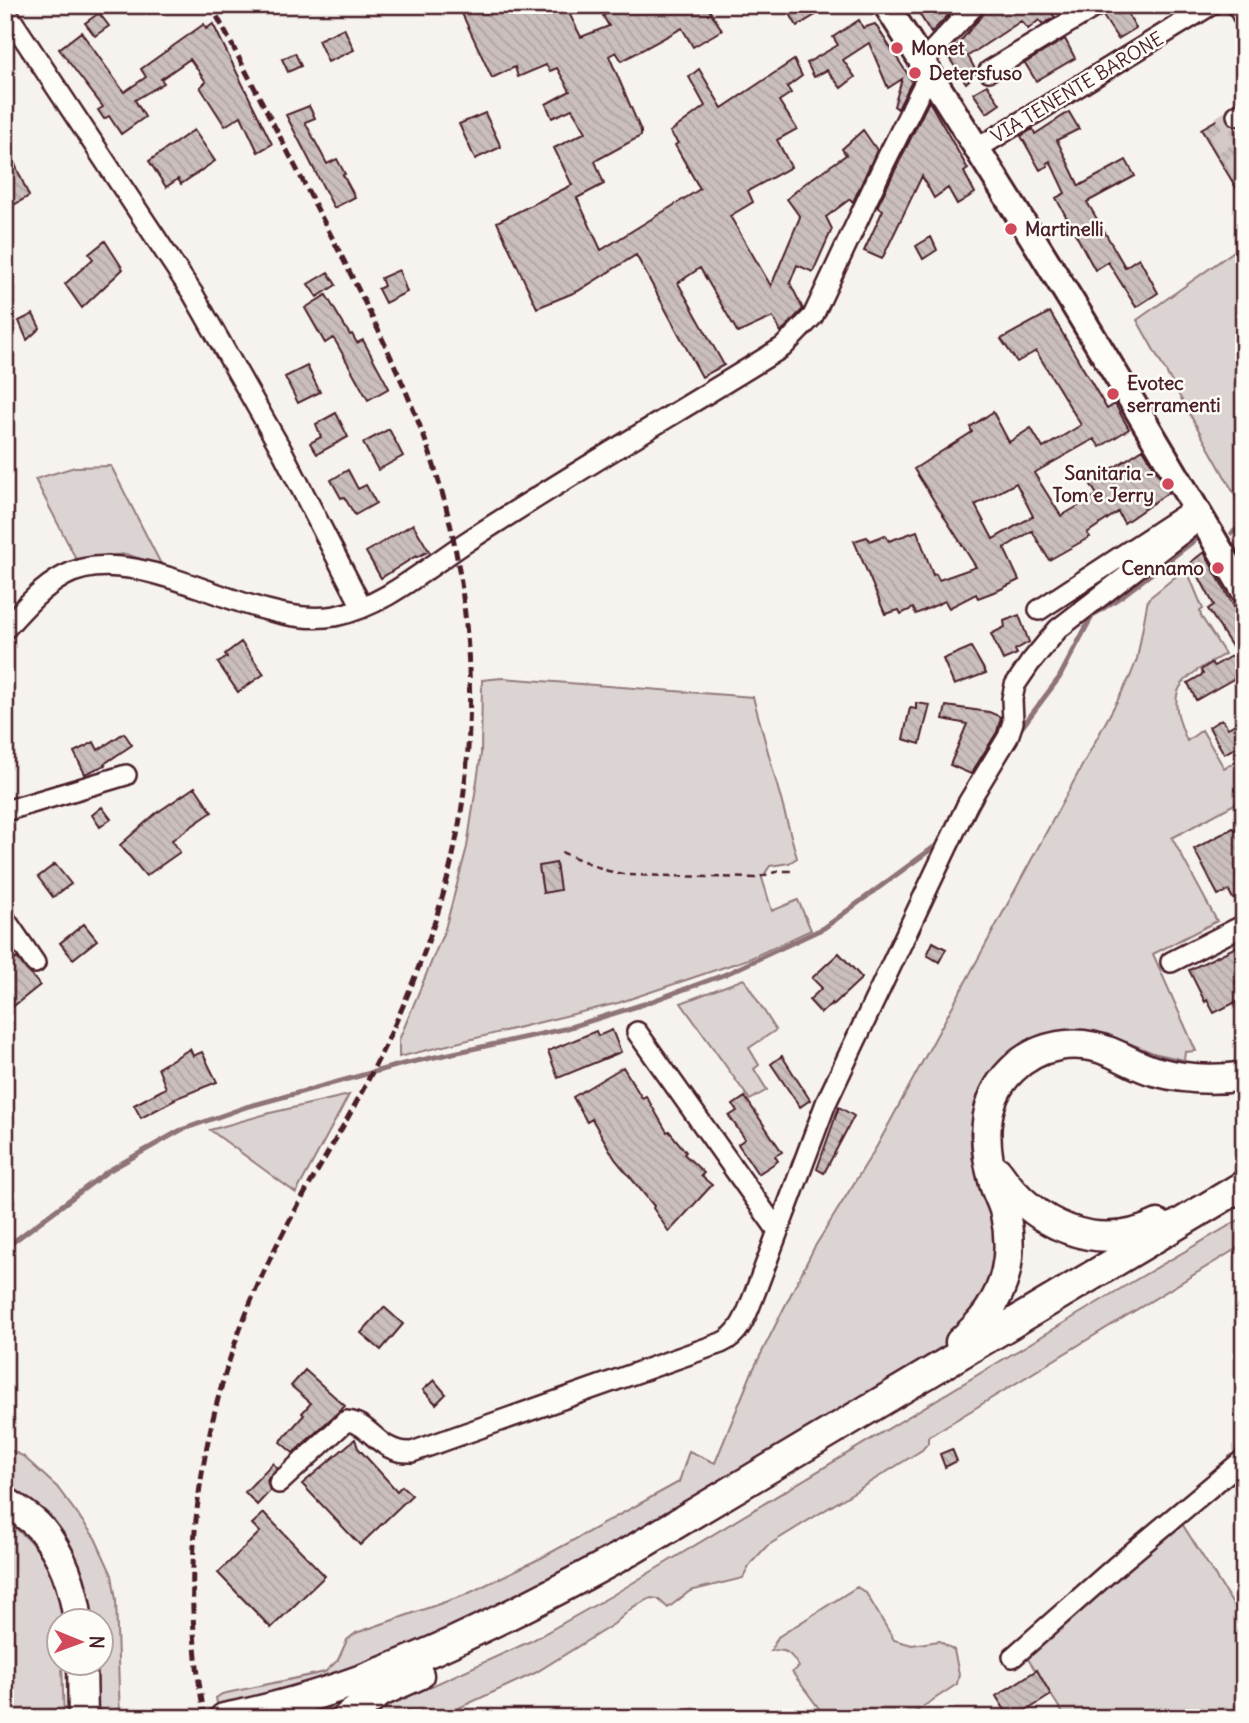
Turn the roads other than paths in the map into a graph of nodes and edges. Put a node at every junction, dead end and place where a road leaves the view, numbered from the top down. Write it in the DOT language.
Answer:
graph roads {
  1 [pos="886,5"];
  2 [pos="975,5"];
  3 [pos="1098,5"];
  4 [pos="1211,5"];
  5 [pos="1237,5"];
  6 [pos="5,10"];
  7 [pos="1244,18"];
  8 [pos="926,68"];
  9 [pos="989,71"];
  10 [pos="978,148"];
  11 [pos="1199,512"];
  12 [pos="1237,564"];
  13 [pos="1244,591"];
  14 [pos="362,607"];
  15 [pos="1039,610"];
  16 [pos="5,629"];
  17 [pos="125,775"];
  18 [pos="5,811"];
  19 [pos="5,919"];
  20 [pos="1244,925"];
  21 [pos="1171,962"];
  22 [pos="35,963"];
  23 [pos="637,1032"];
  24 [pos="1244,1076"];
  25 [pos="988,1157"];
  26 [pos="1242,1185"];
  27 [pos="778,1231"];
  28 [pos="825,1434"];
  29 [pos="1244,1458"];
  30 [pos="279,1483"];
  31 [pos="5,1501"];
  32 [pos="75,1608"];
  33 [pos="1013,1657"];
  34 [pos="82,1678"];
  35 [pos="350,1715"];
  36 [pos="83,1718"];
  37 [pos="224,1718"];
  1 -- 8 [label="main road"];
  2 -- 8 [label="street"];
  3 -- 9 [label="street"];
  4 -- 10 [label="street, VIA TENENTE BARONE"];
  5 -- 7 [label="street"];
  6 -- 14 [label="street"];
  8 -- 10 [label="main road"];
  8 -- 14 [label="street"];
  10 -- 11 [label="main road"];
  11 -- 12 [label="main road"];
  11 -- 15 [label="street"];
  11 -- 27 [label="street"];
  12 -- 13 [label="main road"];
  14 -- 16 [label="street"];
  17 -- 18 [label="street"];
  19 -- 22 [label="street"];
  20 -- 21 [label="street"];
  23 -- 27 [label="street"];
  24 -- 25 [label="highway"];
  25 -- 26 [label="highway"];
  25 -- 28 [label="highway"];
  26 -- 28 [label="highway"];
  26 -- 35 [label="highway"];
  27 -- 30 [label="street"];
  28 -- 37 [label="highway"];
  29 -- 33 [label="street"];
  31 -- 32 [label="highway"];
  34 -- 36 [label="highway"];
}
